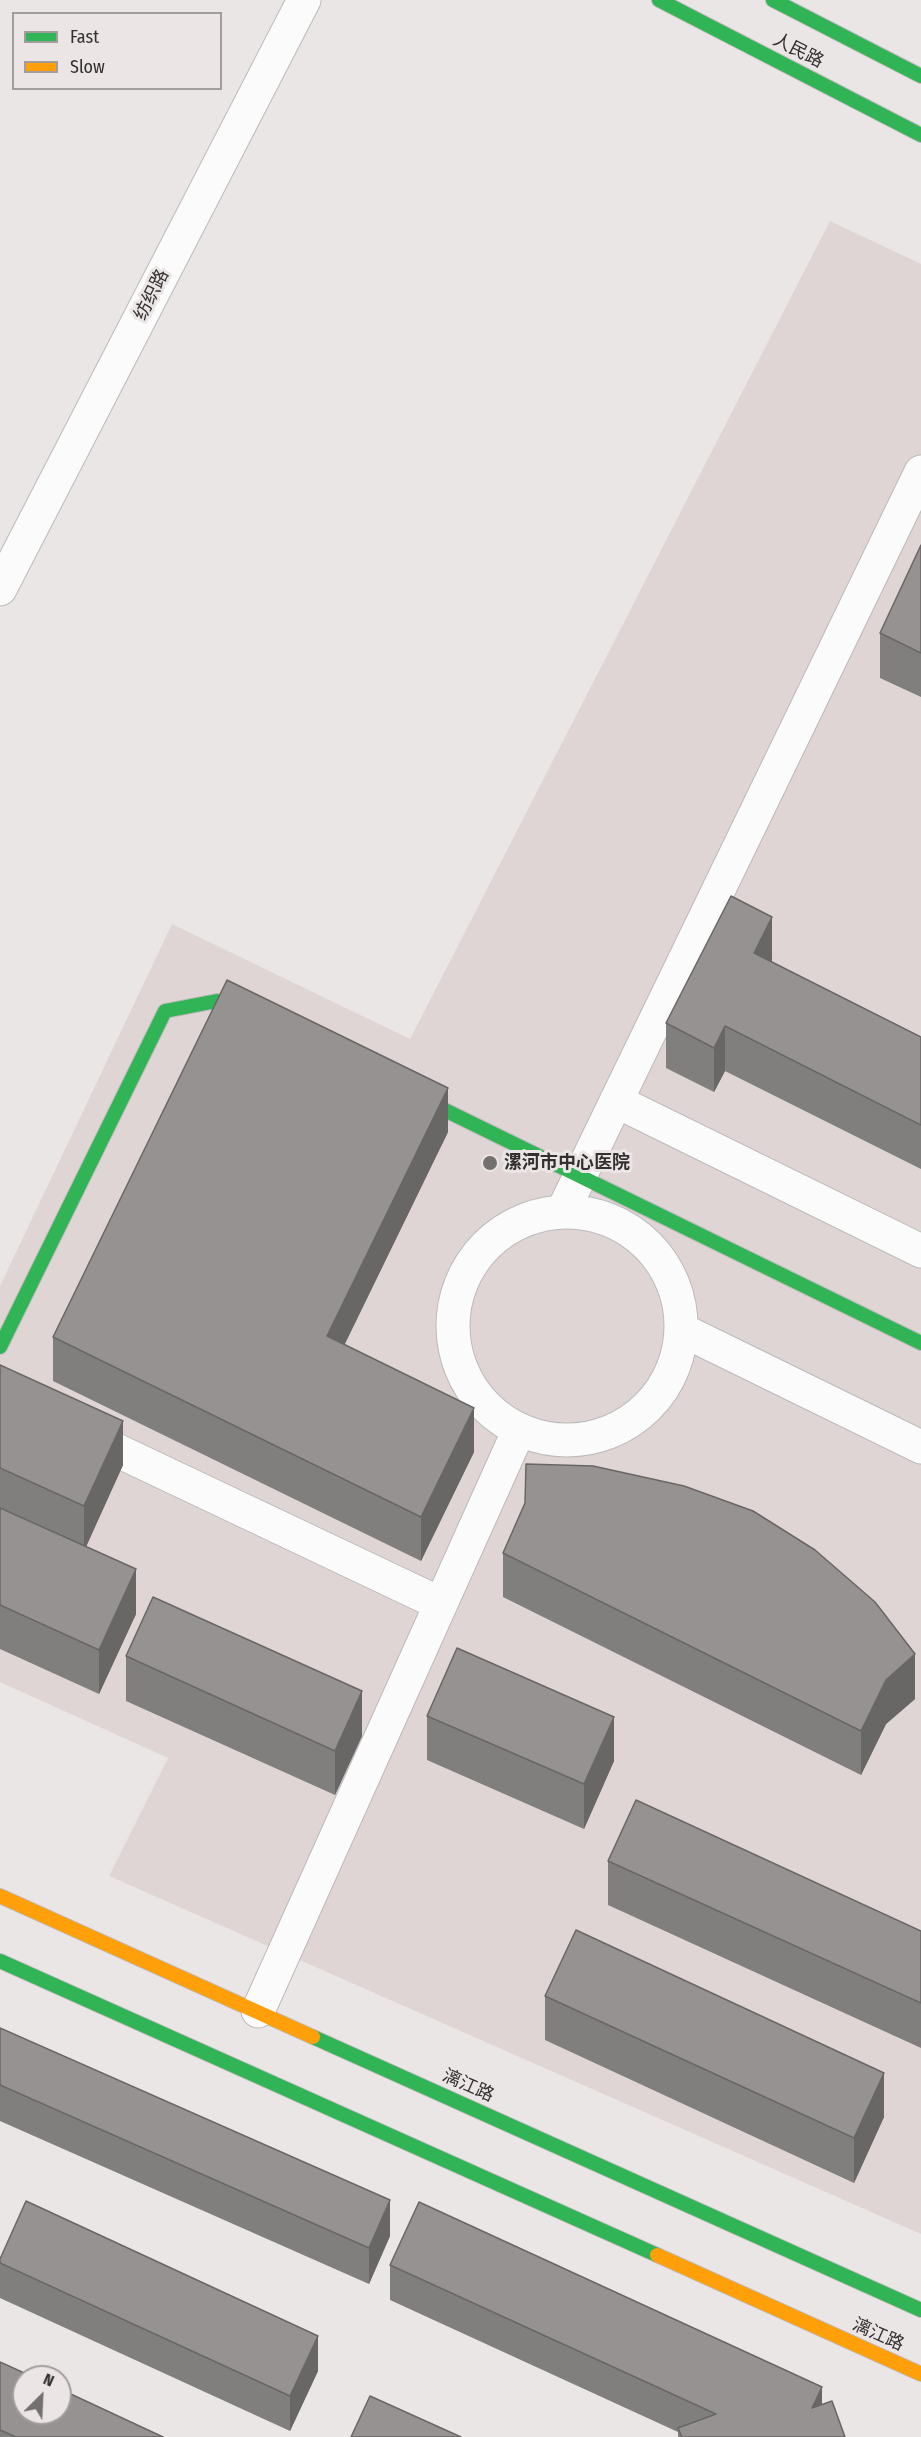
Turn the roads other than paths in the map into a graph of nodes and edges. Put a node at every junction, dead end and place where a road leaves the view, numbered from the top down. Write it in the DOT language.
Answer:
graph roads {
  1 [pos="304,0"];
  2 [pos="659,0"];
  3 [pos="772,0"];
  4 [pos="921,76"];
  5 [pos="921,135"];
  6 [pos="921,472"];
  7 [pos="0,589"];
  8 [pos="270,1027"];
  9 [pos="398,1088"];
  10 [pos="616,1101"];
  11 [pos="580,1174"];
  12 [pos="562,1211"];
  13 [pos="921,1251"];
  14 [pos="682,1330"];
  15 [pos="921,1343"];
  16 [pos="0,1347"];
  17 [pos="0,1395"];
  18 [pos="519,1430"];
  19 [pos="921,1447"];
  20 [pos="441,1604"];
  21 [pos="0,1896"];
  22 [pos="0,1961"];
  23 [pos="258,2011"];
  24 [pos="921,2310"];
  25 [pos="921,2374"];
  1 -- 7 [label="street, 纺织路"];
  2 -- 5 [label="street, 人民路"];
  3 -- 4 [label="street, 人民路"];
  6 -- 10 [label="street"];
  8 -- 16 [label="street"];
  9 -- 11 [label="street"];
  10 -- 11 [label="street"];
  10 -- 13 [label="street"];
  11 -- 12 [label="street"];
  11 -- 15 [label="street"];
  12 -- 14 [label="street"];
  12 -- 18 [label="street"];
  14 -- 18 [label="street"];
  14 -- 19 [label="street"];
  17 -- 20 [label="street"];
  18 -- 20 [label="street"];
  20 -- 23 [label="street"];
  21 -- 23 [label="street, 漓江路"];
  22 -- 25 [label="street, 漓江路"];
  23 -- 24 [label="street, 漓江路"];
}
